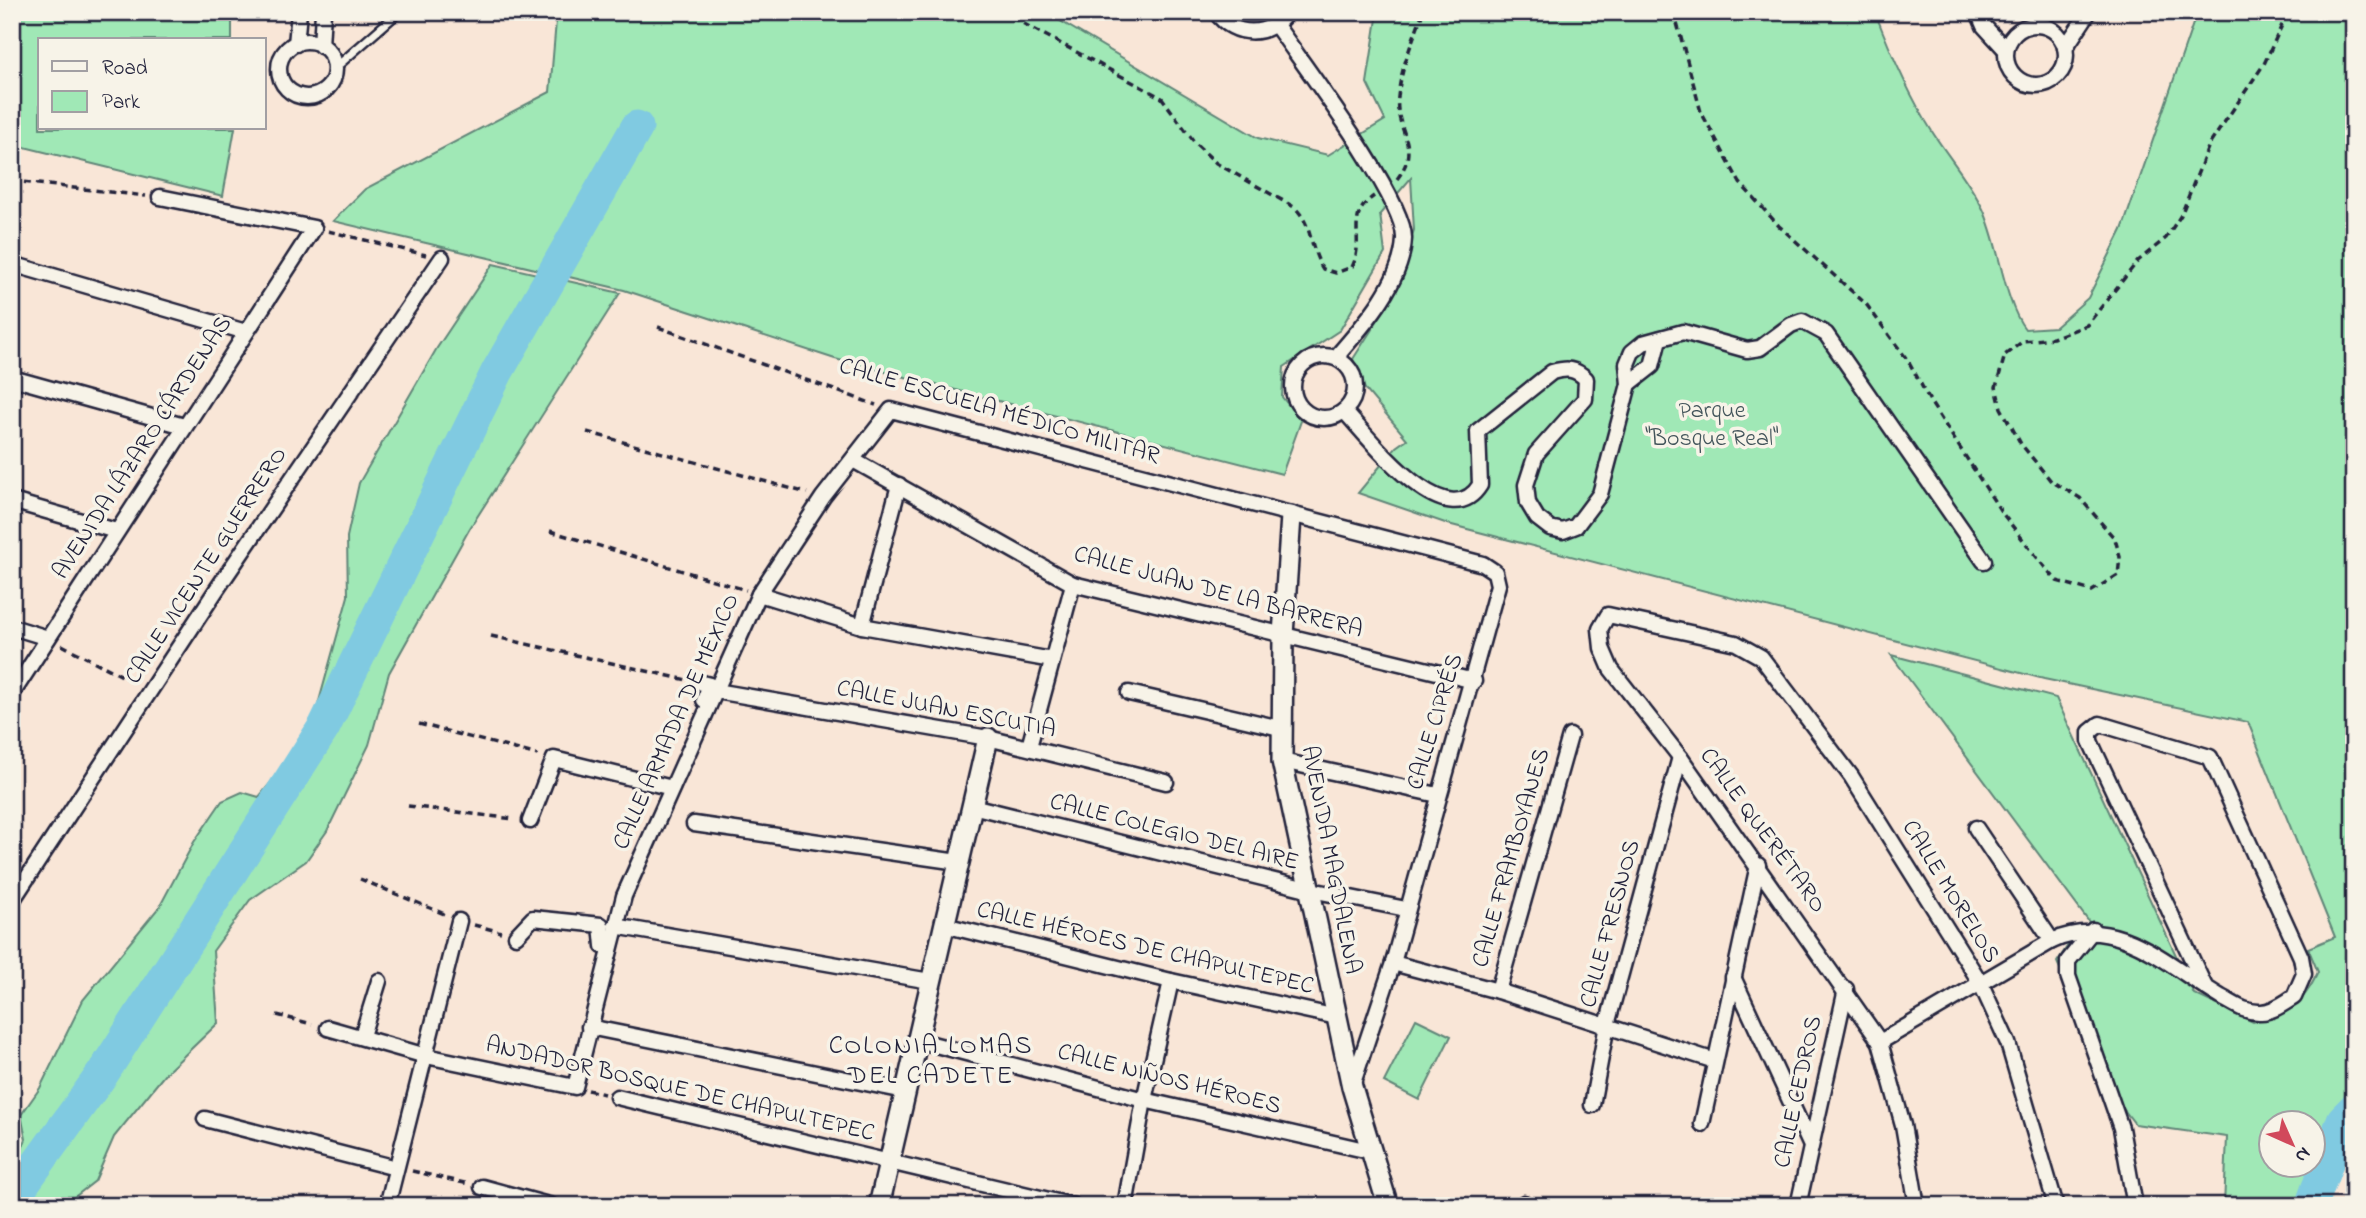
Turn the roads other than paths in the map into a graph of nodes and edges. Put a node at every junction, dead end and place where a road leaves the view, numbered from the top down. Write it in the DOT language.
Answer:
graph roads {
  1 [pos="299,12"];
  2 [pos="323,12"];
  3 [pos="399,12"];
  4 [pos="1216,12"];
  5 [pos="1287,12"];
  6 [pos="1979,12"];
  7 [pos="2089,12"];
  8 [pos="1276,25"];
  9 [pos="296,44"];
  10 [pos="321,46"];
  11 [pos="2065,48"];
  12 [pos="2006,50"];
  13 [pos="335,68"];
  14 [pos="160,197"];
  15 [pos="442,258"];
  16 [pos="12,264"];
  17 [pos="246,332"];
  18 [pos="1658,339"];
  19 [pos="1336,357"];
  20 [pos="12,377"];
  21 [pos="1629,384"];
  22 [pos="891,410"];
  23 [pos="1344,411"];
  24 [pos="184,426"];
  25 [pos="853,460"];
  26 [pos="899,485"];
  27 [pos="12,501"];
  28 [pos="1291,516"];
  29 [pos="116,531"];
  30 [pos="1984,561"];
  31 [pos="1073,584"];
  32 [pos="759,594"];
  33 [pos="862,626"];
  34 [pos="12,627"];
  35 [pos="1283,635"];
  36 [pos="48,638"];
  37 [pos="1736,643"];
  38 [pos="1052,660"];
  39 [pos="1474,681"];
  40 [pos="702,684"];
  41 [pos="716,691"];
  42 [pos="12,694"];
  43 [pos="1129,694"];
  44 [pos="702,722"];
  45 [pos="1280,728"];
  46 [pos="1570,736"];
  47 [pos="988,738"];
  48 [pos="1030,747"];
  49 [pos="1680,757"];
  50 [pos="1282,761"];
  51 [pos="1166,782"];
  52 [pos="672,788"];
  53 [pos="1438,795"];
  54 [pos="972,806"];
  55 [pos="530,821"];
  56 [pos="694,824"];
  57 [pos="1976,828"];
  58 [pos="958,862"];
  59 [pos="1758,865"];
  60 [pos="1311,890"];
  61 [pos="12,901"];
  62 [pos="1406,909"];
  63 [pos="459,920"];
  64 [pos="944,925"];
  65 [pos="615,926"];
  66 [pos="2093,930"];
  67 [pos="516,936"];
  68 [pos="2052,941"];
  69 [pos="610,948"];
  70 [pos="1393,963"];
  71 [pos="1733,977"];
  72 [pos="379,981"];
  73 [pos="930,981"];
  74 [pos="1171,981"];
  75 [pos="1980,982"];
  76 [pos="2205,987"];
  77 [pos="1846,989"];
  78 [pos="1498,991"];
  79 [pos="1337,1017"];
  80 [pos="1607,1025"];
  81 [pos="589,1027"];
  82 [pos="328,1028"];
  83 [pos="362,1036"];
  84 [pos="917,1040"];
  85 [pos="1880,1042"];
  86 [pos="426,1056"];
  87 [pos="1715,1061"];
  88 [pos="575,1087"];
  89 [pos="1352,1087"];
  90 [pos="905,1091"];
  91 [pos="617,1097"];
  92 [pos="1144,1100"];
  93 [pos="1592,1105"];
  94 [pos="205,1119"];
  95 [pos="1702,1124"];
  96 [pos="1810,1144"];
  97 [pos="1369,1151"];
  98 [pos="891,1162"];
  99 [pos="396,1168"];
  100 [pos="482,1187"];
  101 [pos="387,1206"];
  102 [pos="552,1206"];
  103 [pos="879,1206"];
  104 [pos="1074,1206"];
  105 [pos="1125,1206"];
  106 [pos="1388,1206"];
  107 [pos="1798,1206"];
  108 [pos="1917,1206"];
  109 [pos="2056,1206"];
  110 [pos="2135,1206"];
  1 -- 9 [label="street"];
  2 -- 10 [label="street"];
  3 -- 13 [label="lane"];
  4 -- 8 [label="street"];
  5 -- 8 [label="street"];
  6 -- 12 [label="street"];
  7 -- 11 [label="street"];
  8 -- 19 [label="street"];
  9 -- 10 [label="street"];
  9 -- 13 [label="street"];
  10 -- 13 [label="street"];
  11 -- 12 [label="street"];
  11 -- 12 [label="street"];
  14 -- 17 [label="street, AVENIDA LÁZARO CÁRDENAS"];
  15 -- 61 [label="street, CALLE VICENTE GUERRERO"];
  16 -- 17 [label="street"];
  17 -- 24 [label="street, AVENIDA LÁZARO CÁRDENAS"];
  18 -- 21 [label="street"];
  18 -- 21 [label="street"];
  18 -- 30 [label="street"];
  19 -- 23 [label="street"];
  19 -- 23 [label="street"];
  20 -- 24 [label="street"];
  21 -- 23 [label="street"];
  22 -- 25 [label="street, CALLE ARMADA DE MÉXICO"];
  22 -- 28 [label="street, CALLE ESCUELA MÉDICO MILITAR"];
  24 -- 29 [label="street, AVENIDA LÁZARO CÁRDENAS"];
  25 -- 26 [label="street, CALLE JUAN DE LA BARRERA"];
  25 -- 32 [label="street, CALLE ARMADA DE MÉXICO"];
  26 -- 31 [label="street, CALLE JUAN DE LA BARRERA"];
  26 -- 33 [label="street"];
  27 -- 29 [label="street"];
  28 -- 35 [label="main road, AVENIDA MAGDALENA"];
  28 -- 39 [label="street, CALLE CIPRÉS"];
  29 -- 36 [label="street, AVENIDA LÁZARO CÁRDENAS"];
  31 -- 35 [label="street, CALLE JUAN DE LA BARRERA"];
  31 -- 38 [label="street"];
  32 -- 33 [label="street"];
  32 -- 41 [label="street, CALLE ARMADA DE MÉXICO"];
  33 -- 38 [label="street"];
  34 -- 36 [label="street"];
  35 -- 39 [label="street, CALLE JUAN DE LA BARRERA"];
  35 -- 45 [label="main road, AVENIDA MAGDALENA"];
  36 -- 42 [label="street, AVENIDA LÁZARO CÁRDENAS"];
  37 -- 49 [label="street, CALLE QUERÉTARO"];
  37 -- 75 [label="street, CALLE MORELOS"];
  38 -- 48 [label="street"];
  39 -- 53 [label="street, CALLE CIPRÉS"];
  40 -- 44 [label="street"];
  41 -- 44 [label="street, CALLE ARMADA DE MÉXICO"];
  41 -- 47 [label="street, CALLE JUAN ESCUTIA"];
  43 -- 45 [label="street"];
  44 -- 52 [label="street, CALLE ARMADA DE MÉXICO"];
  45 -- 50 [label="main road, AVENIDA MAGDALENA"];
  46 -- 78 [label="street, CALLE FRAMBOYANES"];
  47 -- 48 [label="street, CALLE JUAN ESCUTIA"];
  47 -- 54 [label="main road"];
  48 -- 51 [label="street, CALLE JUAN ESCUTIA"];
  49 -- 59 [label="street, CALLE QUERÉTARO"];
  49 -- 80 [label="street, CALLE FRESNOS"];
  50 -- 53 [label="street"];
  50 -- 60 [label="main road, AVENIDA MAGDALENA"];
  52 -- 55 [label="street"];
  52 -- 65 [label="street, CALLE ARMADA DE MÉXICO"];
  53 -- 62 [label="street, CALLE CIPRÉS"];
  54 -- 58 [label="main road"];
  54 -- 60 [label="street, CALLE COLEGIO DEL AIRE"];
  56 -- 58 [label="street"];
  57 -- 68 [label="street"];
  58 -- 64 [label="main road"];
  59 -- 71 [label="street"];
  59 -- 77 [label="street, CALLE QUERÉTARO"];
  60 -- 62 [label="street, CALLE COLEGIO DEL AIRE"];
  60 -- 79 [label="main road, AVENIDA MAGDALENA"];
  62 -- 70 [label="street, CALLE CIPRÉS"];
  63 -- 86 [label="street"];
  64 -- 73 [label="main road"];
  64 -- 74 [label="street, CALLE HÉROES DE CHAPULTEPEC"];
  65 -- 69 [label="street, CALLE ARMADA DE MÉXICO"];
  65 -- 73 [label="street"];
  66 -- 68 [label="street"];
  66 -- 76 [label="street"];
  66 -- 110 [label="street"];
  67 -- 69 [label="street"];
  68 -- 75 [label="street"];
  69 -- 81 [label="street, CALLE ARMADA DE MÉXICO"];
  70 -- 78 [label="street"];
  70 -- 89 [label="street, CALLE CIPRÉS"];
  71 -- 87 [label="street"];
  71 -- 96 [label="street"];
  72 -- 83 [label="street"];
  73 -- 84 [label="main road"];
  74 -- 79 [label="street, CALLE HÉROES DE CHAPULTEPEC"];
  74 -- 92 [label="street"];
  75 -- 85 [label="street"];
  75 -- 109 [label="street, CALLE MORELOS"];
  76 -- 76 [label="street"];
  77 -- 85 [label="street, CALLE QUERÉTARO"];
  77 -- 96 [label="street, CALLE CEDROS"];
  78 -- 80 [label="street"];
  79 -- 89 [label="main road, AVENIDA MAGDALENA"];
  80 -- 87 [label="street"];
  80 -- 93 [label="street, CALLE FRESNOS"];
  81 -- 88 [label="street, CALLE ARMADA DE MÉXICO"];
  81 -- 90 [label="street"];
  82 -- 83 [label="street, ANDADOR BOSQUE DE CHAPULTEPEC"];
  83 -- 86 [label="street, ANDADOR BOSQUE DE CHAPULTEPEC"];
  84 -- 90 [label="main road"];
  84 -- 92 [label="street, CALLE NIÑOS HÉROES"];
  85 -- 108 [label="street, CALLE QUERÉTARO"];
  86 -- 88 [label="street, ANDADOR BOSQUE DE CHAPULTEPEC"];
  86 -- 99 [label="street"];
  87 -- 95 [label="street"];
  89 -- 97 [label="main road, AVENIDA MAGDALENA"];
  90 -- 98 [label="main road"];
  91 -- 98 [label="street, ANDADOR BOSQUE DE CHAPULTEPEC"];
  92 -- 97 [label="street, CALLE NIÑOS HÉROES"];
  92 -- 105 [label="street"];
  94 -- 99 [label="street"];
  96 -- 107 [label="street, CALLE CEDROS"];
  97 -- 106 [label="main road, AVENIDA MAGDALENA"];
  98 -- 103 [label="main road"];
  98 -- 104 [label="street, ANDADOR BOSQUE DE CHAPULTEPEC"];
  99 -- 101 [label="street"];
  100 -- 102 [label="street"];
}
